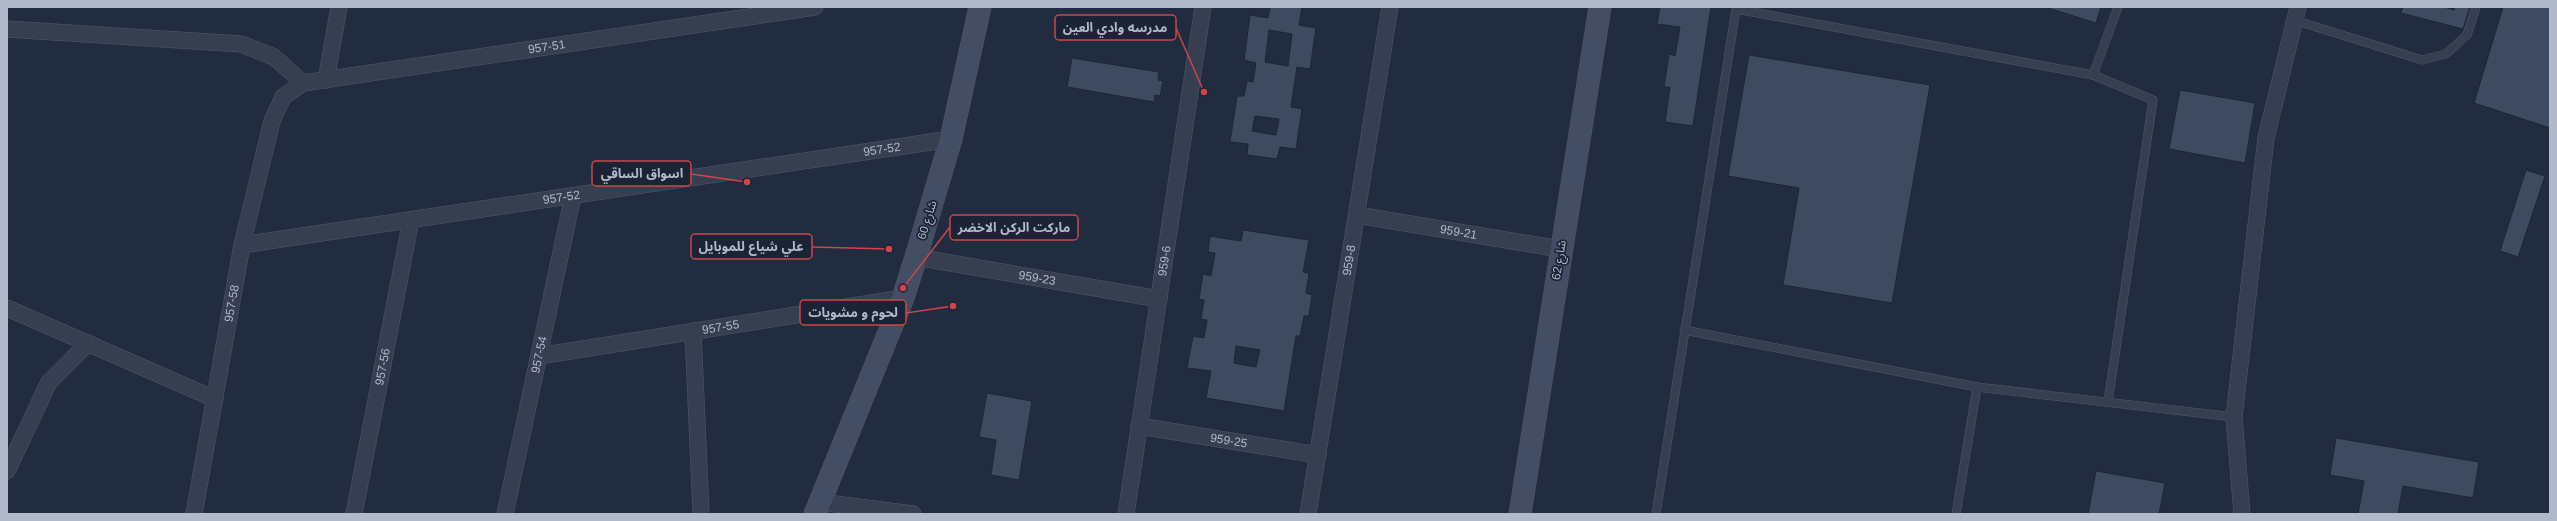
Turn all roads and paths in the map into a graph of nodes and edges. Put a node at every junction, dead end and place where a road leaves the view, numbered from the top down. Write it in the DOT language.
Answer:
graph roads {
  1 [pos="339,7"];
  2 [pos="815,7"];
  3 [pos="980,7"];
  4 [pos="1203,7"];
  5 [pos="1390,7"];
  6 [pos="1600,7"];
  7 [pos="2118,7"];
  8 [pos="2476,7"];
  9 [pos="2296,14"];
  10 [pos="7,29"];
  11 [pos="2093,75"];
  12 [pos="326,80"];
  13 [pos="303,83"];
  14 [pos="283,97"];
  15 [pos="951,139"];
  16 [pos="573,196"];
  17 [pos="1356,215"];
  18 [pos="411,220"];
  19 [pos="242,245"];
  20 [pos="1560,249"];
  21 [pos="916,257"];
  22 [pos="903,298"];
  23 [pos="1158,299"];
  24 [pos="7,308"];
  25 [pos="1684,330"];
  26 [pos="694,331"];
  27 [pos="88,343"];
  28 [pos="539,356"];
  29 [pos="1977,387"];
  30 [pos="215,399"];
  31 [pos="2108,402"];
  32 [pos="2234,417"];
  33 [pos="1139,426"];
  34 [pos="1318,455"];
  35 [pos="7,471"];
  36 [pos="817,508"];
  37 [pos="194,514"];
  38 [pos="354,514"];
  39 [pos="505,514"];
  40 [pos="701,514"];
  41 [pos="913,514"];
  42 [pos="1126,514"];
  43 [pos="1308,514"];
  44 [pos="1520,514"];
  45 [pos="1656,514"];
  46 [pos="1956,514"];
  47 [pos="2242,514"];
  1 -- 12 [label="street"];
  2 -- 12 [label="street, 957-51"];
  3 -- 15 [label="street, شارع 60"];
  4 -- 23 [label="street, 959-6"];
  5 -- 17 [label="street, 959-8"];
  6 -- 20 [label="street, شارع 62"];
  7 -- 11 [label="lane"];
  8 -- 9 [label="lane"];
  9 -- 32 [label="street"];
  10 -- 13 [label="street"];
  11 -- 25 [label="lane"];
  11 -- 31 [label="lane"];
  12 -- 13 [label="street, 957-51"];
  13 -- 14 [label="street, 957-51"];
  14 -- 19 [label="street, 957-58"];
  15 -- 16 [label="street, 957-52"];
  15 -- 21 [label="street, شارع 60"];
  16 -- 18 [label="street, 957-52"];
  16 -- 28 [label="street, 957-54"];
  17 -- 20 [label="street, 959-21"];
  17 -- 34 [label="street, 959-8"];
  18 -- 19 [label="street, 957-52"];
  18 -- 38 [label="street, 957-56"];
  19 -- 30 [label="street, 957-58"];
  20 -- 44 [label="street, شارع 62"];
  21 -- 22 [label="street, شارع 60"];
  21 -- 23 [label="street, 959-23"];
  22 -- 26 [label="street, 957-55"];
  22 -- 36 [label="street, شارع 60"];
  23 -- 33 [label="street, 959-6"];
  24 -- 27 [label="street"];
  25 -- 29 [label="lane"];
  25 -- 45 [label="lane"];
  26 -- 28 [label="street, 957-55"];
  26 -- 40 [label="street"];
  27 -- 30 [label="street"];
  27 -- 35 [label="street"];
  28 -- 39 [label="street, 957-54"];
  29 -- 31 [label="lane"];
  29 -- 46 [label="lane"];
  30 -- 37 [label="street, 957-58"];
  31 -- 32 [label="lane"];
  32 -- 47 [label="street"];
  33 -- 34 [label="street, 959-25"];
  33 -- 42 [label="street, 959-6"];
  34 -- 43 [label="street, 959-8"];
  36 -- 41 [label="street"];
}
